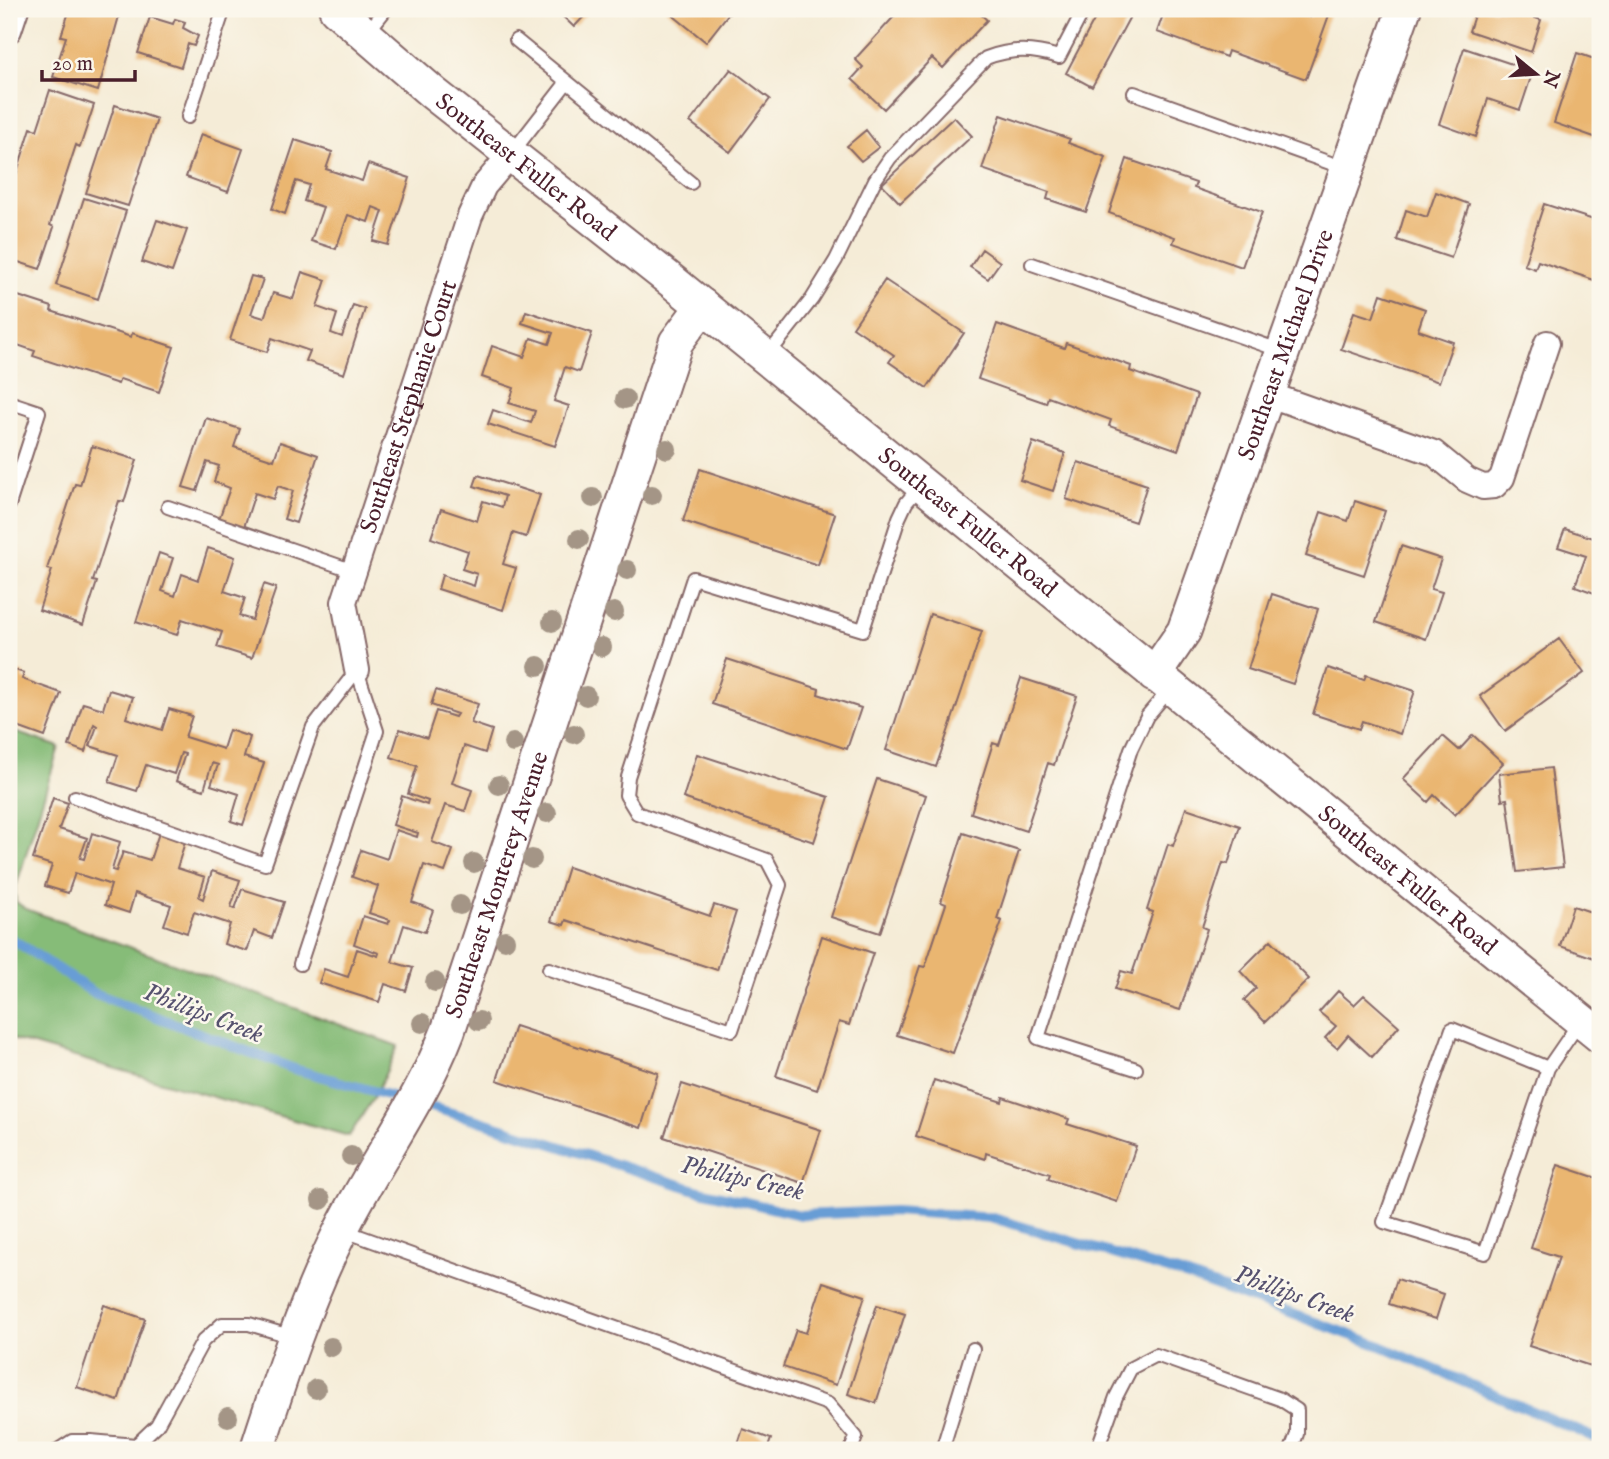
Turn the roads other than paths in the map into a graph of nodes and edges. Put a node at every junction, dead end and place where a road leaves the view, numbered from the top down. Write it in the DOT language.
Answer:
graph roads {
  1 [pos="16,9"];
  2 [pos="224,9"];
  3 [pos="337,9"];
  4 [pos="386,9"];
  5 [pos="1084,9"];
  6 [pos="1404,9"];
  7 [pos="9,30"];
  8 [pos="365,35"];
  9 [pos="516,40"];
  10 [pos="568,82"];
  11 [pos="1134,93"];
  12 [pos="188,117"];
  13 [pos="511,154"];
  14 [pos="1347,169"];
  15 [pos="691,183"];
  16 [pos="1032,264"];
  17 [pos="703,306"];
  18 [pos="1547,343"];
  19 [pos="1282,351"];
  20 [pos="765,359"];
  21 [pos="1268,394"];
  22 [pos="9,402"];
  23 [pos="921,485"];
  24 [pos="9,505"];
  25 [pos="168,508"];
  26 [pos="354,572"];
  27 [pos="357,670"];
  28 [pos="1163,681"];
  29 [pos="75,797"];
  30 [pos="300,964"];
  31 [pos="549,970"];
  32 [pos="1590,1028"];
  33 [pos="1548,1068"];
  34 [pos="1136,1069"];
  35 [pos="341,1230"];
  36 [pos="294,1338"];
  37 [pos="973,1349"];
  38 [pos="90,1446"];
  39 [pos="137,1448"];
  40 [pos="58,1450"];
  41 [pos="257,1450"];
  42 [pos="851,1450"];
  43 [pos="942,1450"];
  44 [pos="1097,1450"];
  45 [pos="1291,1450"];
  1 -- 7 [label="street"];
  2 -- 12 [label="lane"];
  3 -- 8 [label="street, Southeast Fuller Road"];
  4 -- 8 [label="lane"];
  5 -- 20 [label="lane"];
  6 -- 14 [label="street, Southeast Michael Drive"];
  8 -- 13 [label="street, Southeast Fuller Road"];
  9 -- 10 [label="lane"];
  10 -- 13 [label="lane"];
  10 -- 15 [label="lane"];
  11 -- 14 [label="lane"];
  13 -- 17 [label="street, Southeast Fuller Road"];
  13 -- 26 [label="street, Southeast Stephanie Court"];
  14 -- 19 [label="street, Southeast Michael Drive"];
  16 -- 19 [label="lane"];
  17 -- 20 [label="street, Southeast Fuller Road"];
  17 -- 35 [label="street, Southeast Monterey Avenue"];
  18 -- 21 [label="street"];
  19 -- 21 [label="street, Southeast Michael Drive"];
  20 -- 23 [label="street, Southeast Fuller Road"];
  21 -- 28 [label="street, Southeast Michael Drive"];
  22 -- 24 [label="lane"];
  23 -- 28 [label="street, Southeast Fuller Road"];
  23 -- 31 [label="lane"];
  25 -- 26 [label="lane"];
  26 -- 27 [label="street, Southeast Stephanie Court"];
  27 -- 29 [label="lane"];
  27 -- 30 [label="lane"];
  28 -- 32 [label="street, Southeast Fuller Road"];
  28 -- 34 [label="lane"];
  32 -- 33 [label="lane"];
  33 -- 33 [label="lane"];
  35 -- 36 [label="street, Southeast Monterey Avenue"];
  35 -- 42 [label="lane"];
  36 -- 39 [label="lane"];
  36 -- 41 [label="street, Southeast Monterey Avenue"];
  37 -- 43 [label="lane"];
  38 -- 39 [label="lane"];
  38 -- 40 [label="lane"];
  44 -- 45 [label="lane"];
}
